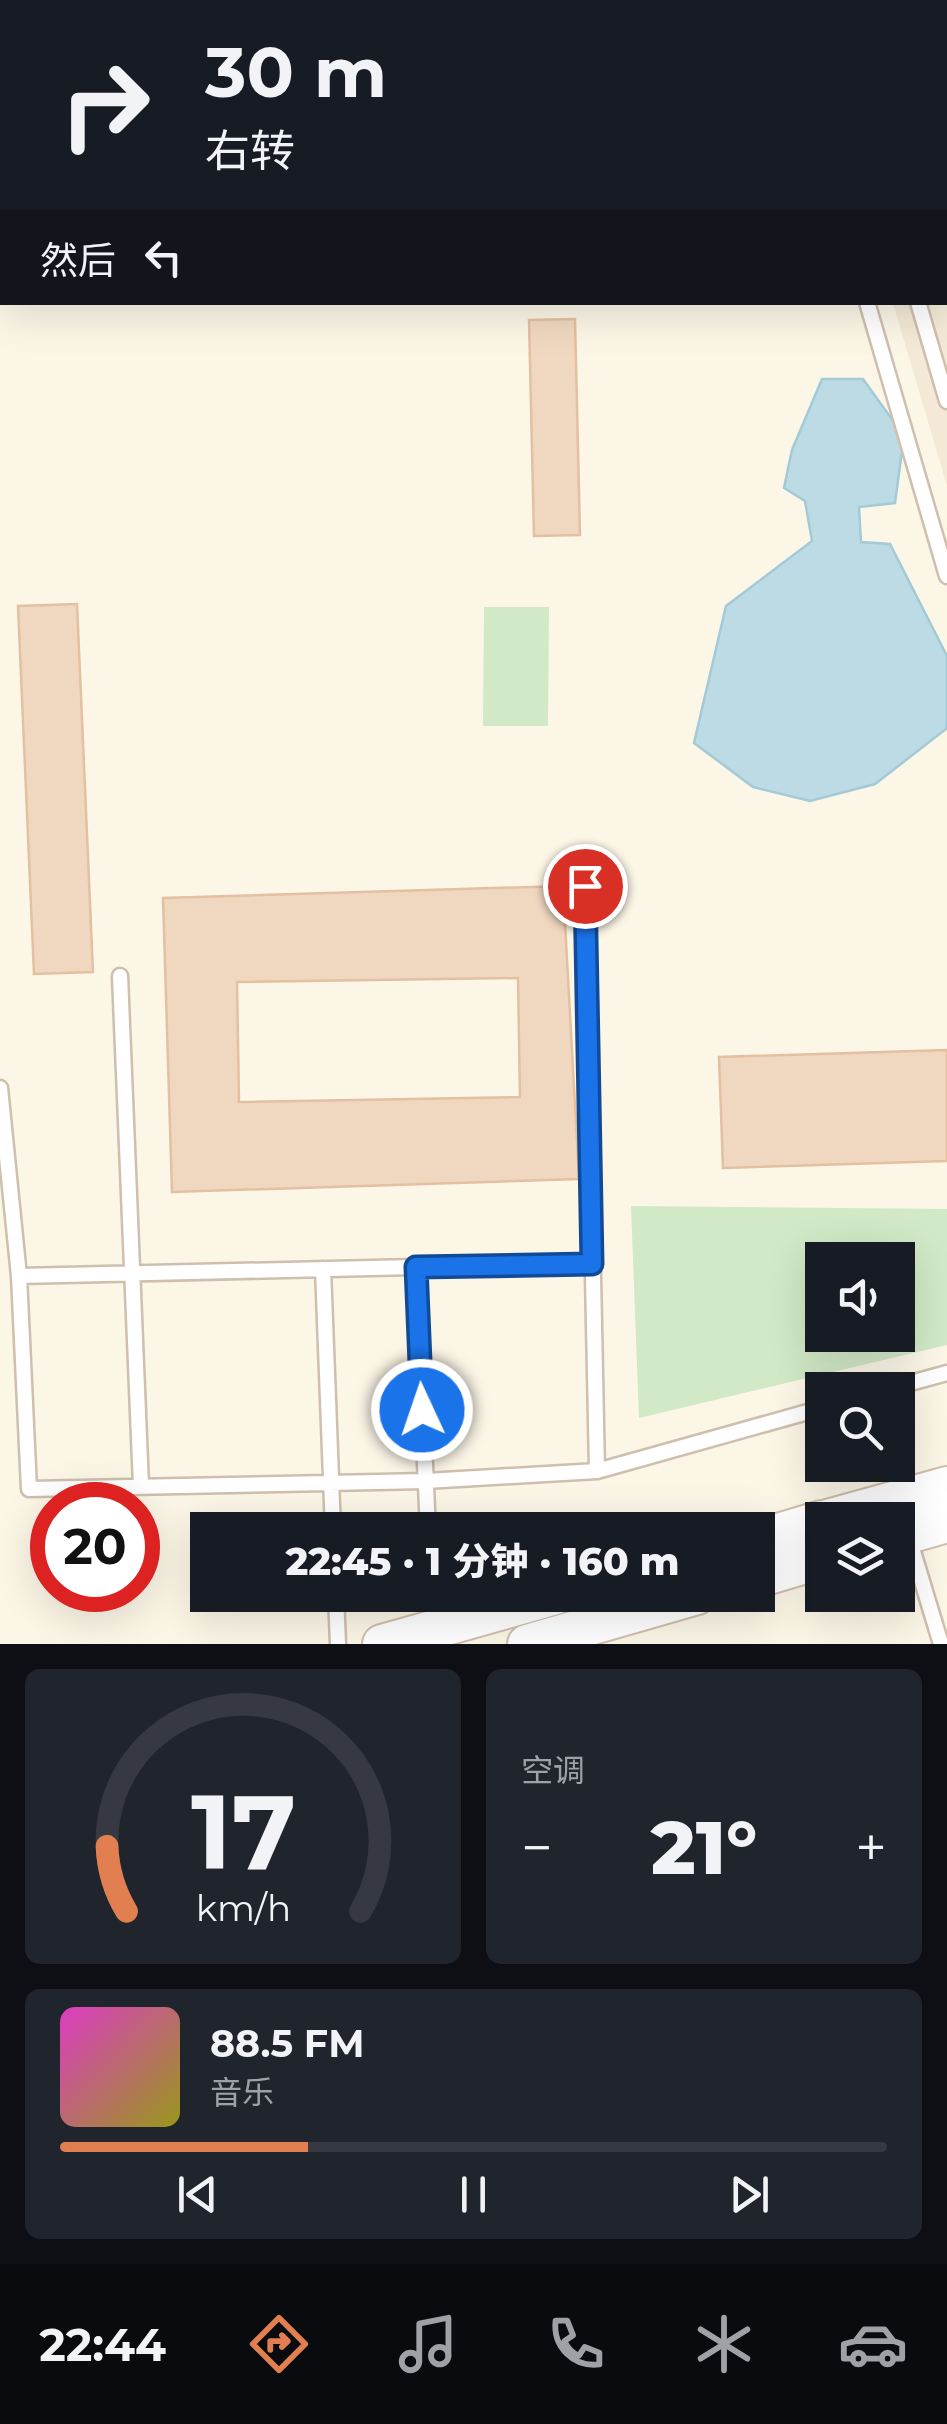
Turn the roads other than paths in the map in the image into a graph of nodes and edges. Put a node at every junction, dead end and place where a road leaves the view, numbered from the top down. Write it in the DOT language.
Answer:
graph roads {
  1 [pos="868,305"];
  2 [pos="919,305"];
  3 [pos="947,402"];
  4 [pos="947,576"];
  5 [pos="585,886"];
  6 [pos="120,976"];
  7 [pos="0,1088"];
  8 [pos="592,1264"];
  9 [pos="416,1267"];
  10 [pos="323,1269"];
  11 [pos="131,1273"];
  12 [pos="19,1276"];
  13 [pos="947,1372"];
  14 [pos="915,1381"];
  15 [pos="805,1413"];
  16 [pos="597,1471"];
  17 [pos="426,1481"];
  18 [pos="141,1482"];
  19 [pos="332,1482"];
  20 [pos="160,1486"];
  21 [pos="947,1486"];
  22 [pos="30,1489"];
  23 [pos="889,1502"];
  24 [pos="333,1512"];
  25 [pos="427,1512"];
  26 [pos="947,1524"];
  27 [pos="805,1525"];
  28 [pos="915,1533"];
  29 [pos="775,1534"];
  30 [pos="805,1564"];
  31 [pos="915,1570"];
  32 [pos="775,1573"];
  33 [pos="337,1612"];
  34 [pos="432,1612"];
  35 [pos="638,1612"];
  36 [pos="338,1644"];
  37 [pos="382,1644"];
  38 [pos="527,1644"];
  39 [pos="941,1644"];
  1 -- 4 [label="lane"];
  2 -- 3 [label="lane"];
  5 -- 8 [label="lane"];
  6 -- 11 [label="lane"];
  7 -- 12 [label="lane"];
  8 -- 9 [label="lane"];
  8 -- 16 [label="lane"];
  9 -- 10 [label="lane"];
  9 -- 17 [label="lane"];
  10 -- 11 [label="lane"];
  10 -- 19 [label="lane"];
  11 -- 12 [label="lane"];
  11 -- 18 [label="lane"];
  12 -- 22 [label="lane"];
  13 -- 14 [label="lane"];
  15 -- 16 [label="lane"];
  16 -- 17 [label="lane"];
  17 -- 19 [label="lane"];
  17 -- 25 [label="lane"];
  19 -- 20 [label="lane"];
  19 -- 24 [label="lane"];
  21 -- 23 [label="main road"];
  26 -- 28 [label="main road"];
  27 -- 29 [label="main road"];
  30 -- 32 [label="main road"];
  31 -- 39 [label="lane"];
  33 -- 36 [label="lane"];
  34 -- 37 [label="main road"];
  35 -- 38 [label="main road"];
}
